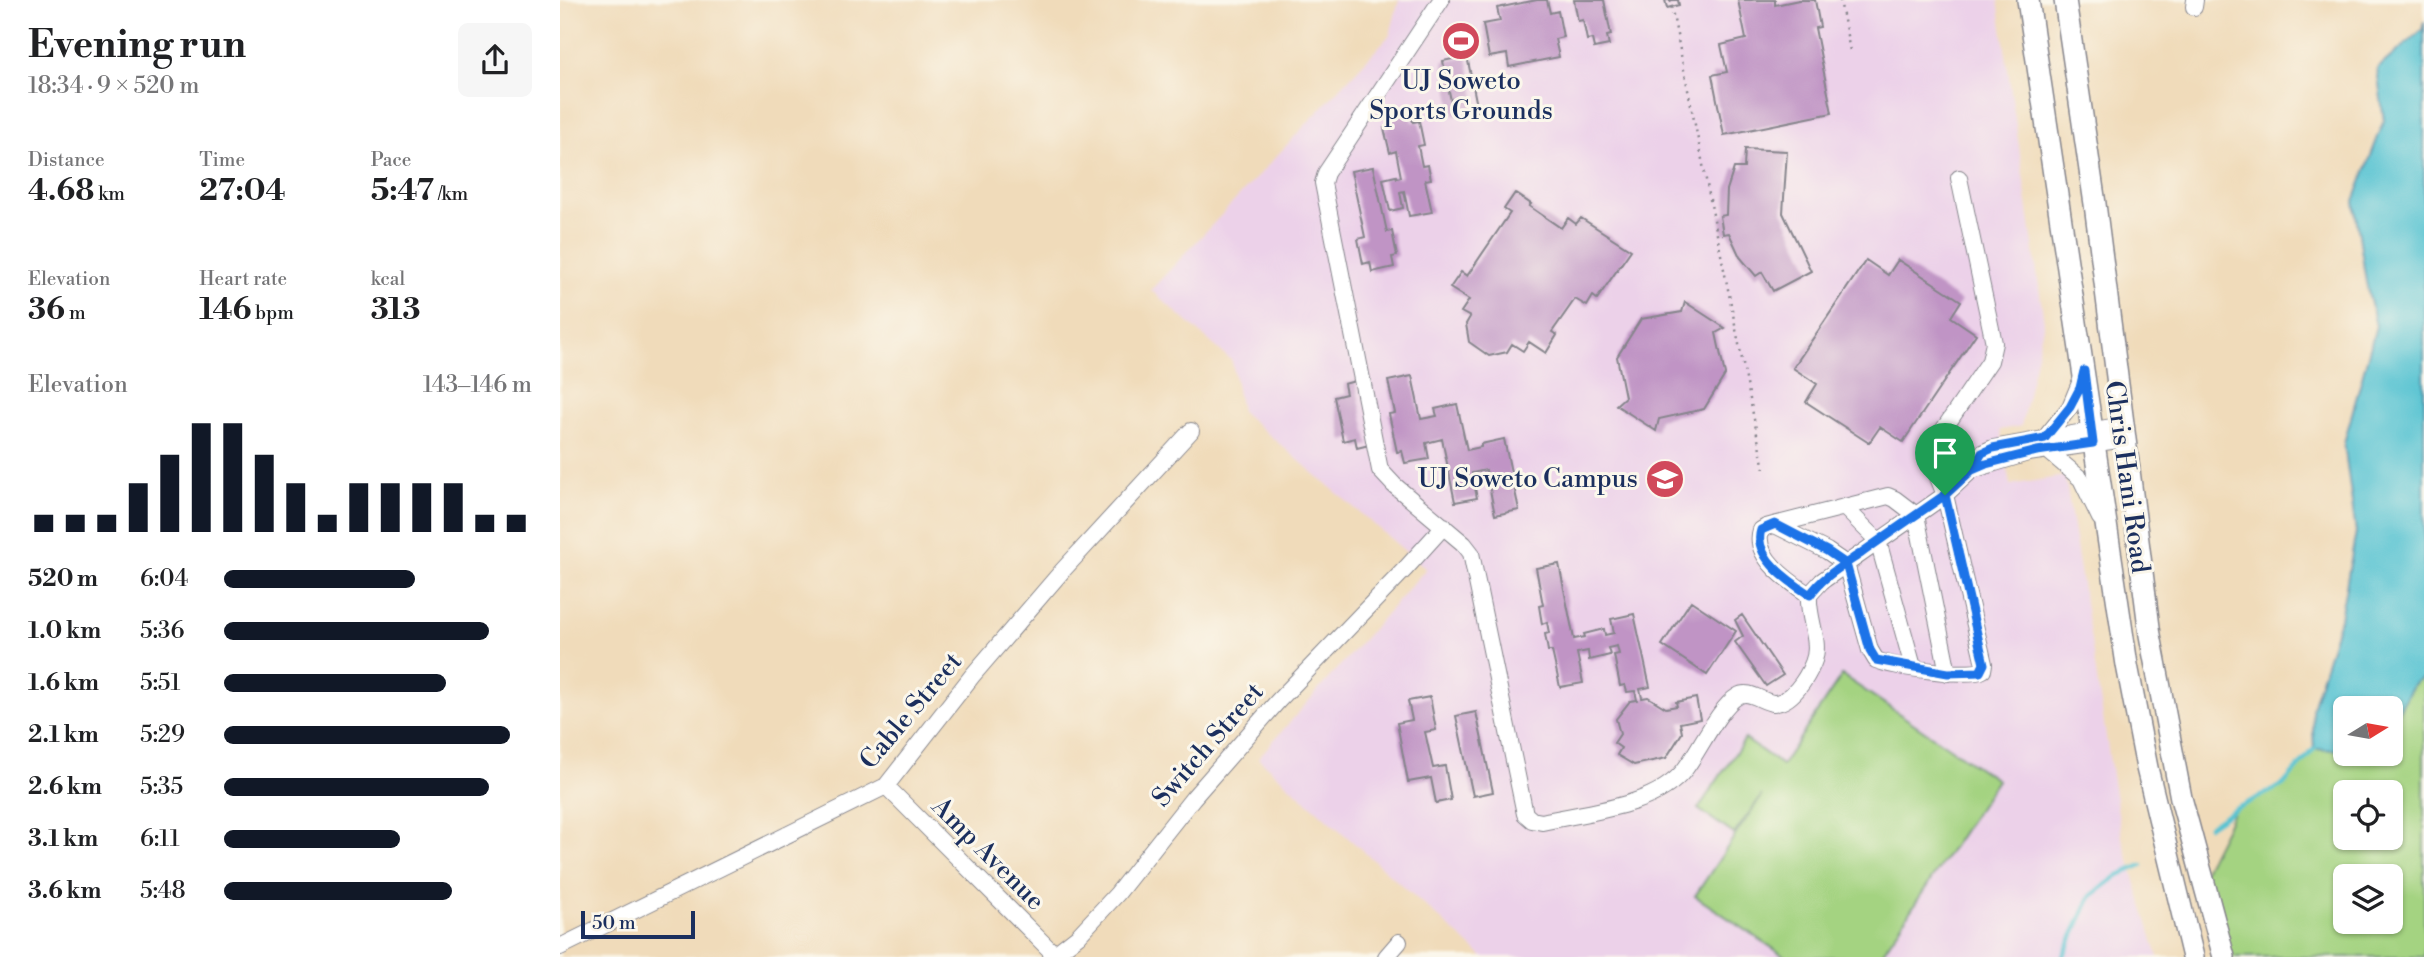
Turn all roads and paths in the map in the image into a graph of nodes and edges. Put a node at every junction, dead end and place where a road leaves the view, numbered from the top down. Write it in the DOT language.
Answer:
graph roads {
  1 [pos="1441,0"];
  2 [pos="1670,0"];
  3 [pos="1840,0"];
  4 [pos="2028,0"];
  5 [pos="2065,0"];
  6 [pos="1850,51"];
  7 [pos="1959,178"];
  8 [pos="2095,204"];
  9 [pos="2058,210"];
  10 [pos="2084,371"];
  11 [pos="1191,431"];
  12 [pos="2124,432"];
  13 [pos="2092,437"];
  14 [pos="2046,444"];
  15 [pos="1764,469"];
  16 [pos="1945,495"];
  17 [pos="1844,507"];
  18 [pos="1916,515"];
  19 [pos="1775,524"];
  20 [pos="1444,526"];
  21 [pos="2107,536"];
  22 [pos="1878,541"];
  23 [pos="1846,564"];
  24 [pos="1810,595"];
  25 [pos="1913,667"];
  26 [pos="1948,673"];
  27 [pos="886,786"];
  28 [pos="1399,942"];
  29 [pos="560,947"];
  30 [pos="1054,956"];
  31 [pos="1386,957"];
  32 [pos="2193,957"];
  33 [pos="2224,957"];
  1 -- 20 [label="street"];
  2 -- 15 [label="path"];
  3 -- 6 [label="path"];
  4 -- 9 [label="main road, Chris Hani Road"];
  5 -- 8 [label="main road, Chris Hani Road"];
  7 -- 16 [label="street"];
  8 -- 9 [label="main road"];
  8 -- 12 [label="main road, Chris Hani Road"];
  9 -- 10 [label="main road, Chris Hani Road"];
  10 -- 13 [label="main road, Chris Hani Road"];
  10 -- 14 [label="street"];
  11 -- 27 [label="street, Cable Street"];
  12 -- 13 [label="street"];
  12 -- 33 [label="main road, Chris Hani Road"];
  13 -- 14 [label="street"];
  13 -- 21 [label="main road, Chris Hani Road"];
  14 -- 16 [label="street"];
  14 -- 21 [label="street"];
  16 -- 18 [label="street"];
  16 -- 26 [label="street"];
  17 -- 18 [label="street"];
  17 -- 19 [label="street"];
  17 -- 22 [label="street"];
  18 -- 22 [label="street"];
  18 -- 26 [label="street"];
  19 -- 23 [label="street"];
  19 -- 24 [label="street"];
  20 -- 24 [label="street"];
  20 -- 30 [label="street, Switch Street"];
  21 -- 32 [label="main road, Chris Hani Road"];
  22 -- 23 [label="street"];
  22 -- 25 [label="street"];
  23 -- 24 [label="street"];
  23 -- 25 [label="street"];
  25 -- 26 [label="street"];
  27 -- 29 [label="street, Cable Street"];
  27 -- 30 [label="street, Amp Avenue"];
  28 -- 31 [label="street"];
}
